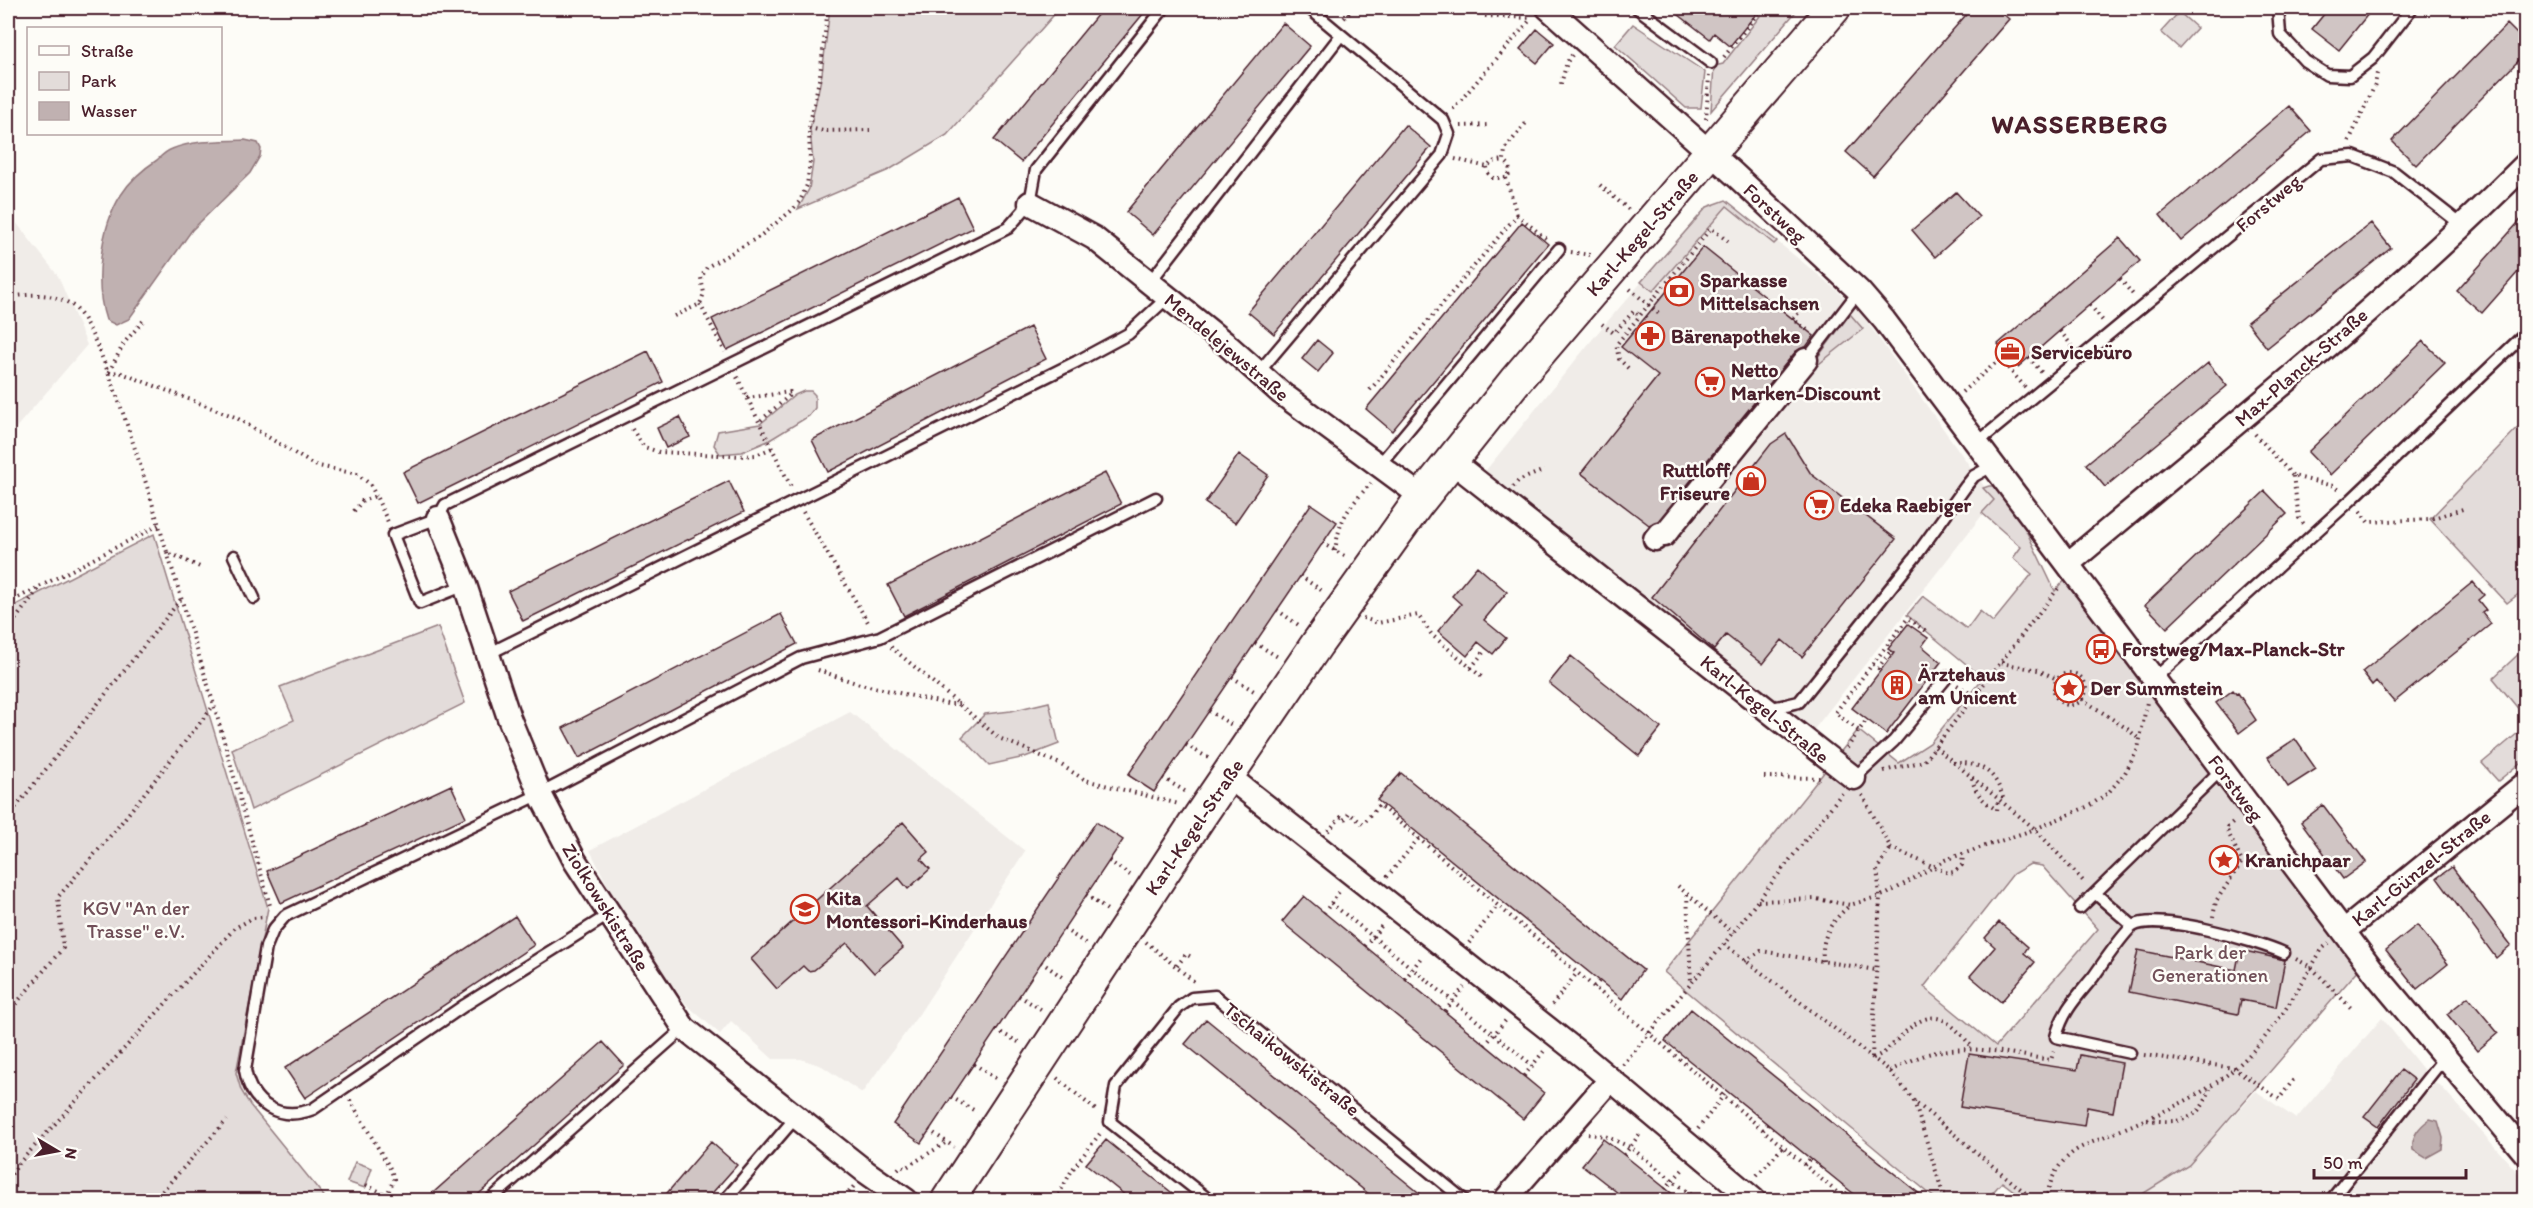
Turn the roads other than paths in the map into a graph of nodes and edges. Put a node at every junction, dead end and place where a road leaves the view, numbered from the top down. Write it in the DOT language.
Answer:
graph roads {
  1 [pos="1164,8"];
  2 [pos="1309,8"];
  3 [pos="1637,8"];
  4 [pos="1834,8"];
  5 [pos="2278,8"];
  6 [pos="2412,8"];
  7 [pos="1538,13"];
  8 [pos="1341,35"];
  9 [pos="1711,63"];
  10 [pos="1708,139"];
  11 [pos="2526,164"];
  12 [pos="1030,204"];
  13 [pos="2463,226"];
  14 [pos="1559,249"];
  15 [pos="1150,282"];
  16 [pos="1859,291"];
  17 [pos="1167,298"];
  18 [pos="2526,333"];
  19 [pos="1806,360"];
  20 [pos="1258,373"];
  21 [pos="1977,443"];
  22 [pos="1450,460"];
  23 [pos="1994,465"];
  24 [pos="1381,467"];
  25 [pos="1422,497"];
  26 [pos="1156,498"];
  27 [pos="438,518"];
  28 [pos="1655,539"];
  29 [pos="234,556"];
  30 [pos="2071,566"];
  31 [pos="465,585"];
  32 [pos="254,598"];
  33 [pos="486,654"];
  34 [pos="1947,677"];
  35 [pos="2156,682"];
  36 [pos="1765,709"];
  37 [pos="1221,768"];
  38 [pos="2222,769"];
  39 [pos="1854,778"];
  40 [pos="2526,783"];
  41 [pos="540,794"];
  42 [pos="2096,894"];
  43 [pos="2080,908"];
  44 [pos="610,914"];
  45 [pos="2133,926"];
  46 [pos="2344,931"];
  47 [pos="2284,953"];
  48 [pos="684,1028"];
  49 [pos="2130,1053"];
  50 [pos="2444,1058"];
  51 [pos="1610,1080"];
  52 [pos="796,1117"];
  53 [pos="2526,1154"];
  54 [pos="1749,1196"];
  55 [pos="490,1200"];
  56 [pos="725,1200"];
  57 [pos="906,1200"];
  58 [pos="948,1200"];
  59 [pos="1209,1200"];
  60 [pos="1464,1200"];
  61 [pos="1505,1200"];
  62 [pos="2331,1200"];
  1 -- 12 [label="lane"];
  2 -- 8 [label="lane"];
  3 -- 9 [label="lane"];
  4 -- 10 [label="street, Karl-Kegel-Straße"];
  5 -- 6 [label="lane"];
  7 -- 10 [label="street, Forstweg"];
  8 -- 15 [label="lane"];
  8 -- 20 [label="lane"];
  10 -- 16 [label="street, Forstweg"];
  10 -- 22 [label="street, Karl-Kegel-Straße"];
  11 -- 13 [label="street, Max-Planck-Straße"];
  12 -- 15 [label="street, Mendelejewstraße"];
  12 -- 27 [label="lane"];
  13 -- 21 [label="lane, Forstweg"];
  13 -- 30 [label="street, Max-Planck-Straße"];
  14 -- 24 [label="lane"];
  15 -- 17 [label="street, Mendelejewstraße"];
  16 -- 19 [label="lane"];
  16 -- 21 [label="street, Forstweg"];
  17 -- 20 [label="street, Mendelejewstraße"];
  17 -- 33 [label="lane"];
  18 -- 35 [label="lane"];
  19 -- 28 [label="street"];
  20 -- 24 [label="street, Mendelejewstraße"];
  21 -- 23 [label="street, Forstweg"];
  22 -- 25 [label="street, Karl-Kegel-Straße"];
  22 -- 36 [label="street, Karl-Kegel-Straße"];
  23 -- 30 [label="street, Forstweg"];
  23 -- 36 [label="lane"];
  24 -- 25 [label="street, Mendelejewstraße"];
  25 -- 37 [label="street, Karl-Kegel-Straße"];
  26 -- 41 [label="lane"];
  27 -- 31 [label="street, Ziolkowskistraße"];
  27 -- 31 [label="lane"];
  29 -- 32 [label="lane"];
  30 -- 35 [label="street, Forstweg"];
  31 -- 33 [label="street, Ziolkowskistraße"];
  33 -- 41 [label="street, Ziolkowskistraße"];
  34 -- 39 [label="lane"];
  35 -- 38 [label="street, Forstweg"];
  36 -- 39 [label="street, Karl-Kegel-Straße"];
  37 -- 51 [label="street"];
  37 -- 58 [label="street, Karl-Kegel-Straße"];
  38 -- 42 [label="lane"];
  38 -- 46 [label="street, Forstweg"];
  40 -- 46 [label="street, Karl-Günzel-Straße"];
  41 -- 44 [label="street, Ziolkowskistraße"];
  41 -- 44 [label="lane"];
  42 -- 43 [label="lane"];
  42 -- 45 [label="lane"];
  44 -- 48 [label="street, Ziolkowskistraße"];
  45 -- 47 [label="lane"];
  45 -- 49 [label="lane"];
  46 -- 50 [label="street, Forstweg"];
  48 -- 52 [label="street, Ziolkowskistraße"];
  48 -- 55 [label="lane"];
  50 -- 53 [label="street, Forstweg"];
  50 -- 62 [label="lane"];
  51 -- 54 [label="street"];
  51 -- 61 [label="street"];
  52 -- 56 [label="lane"];
  52 -- 57 [label="street, Ziolkowskistraße"];
  59 -- 60 [label="lane, Tschaikowskistraße"];
}
